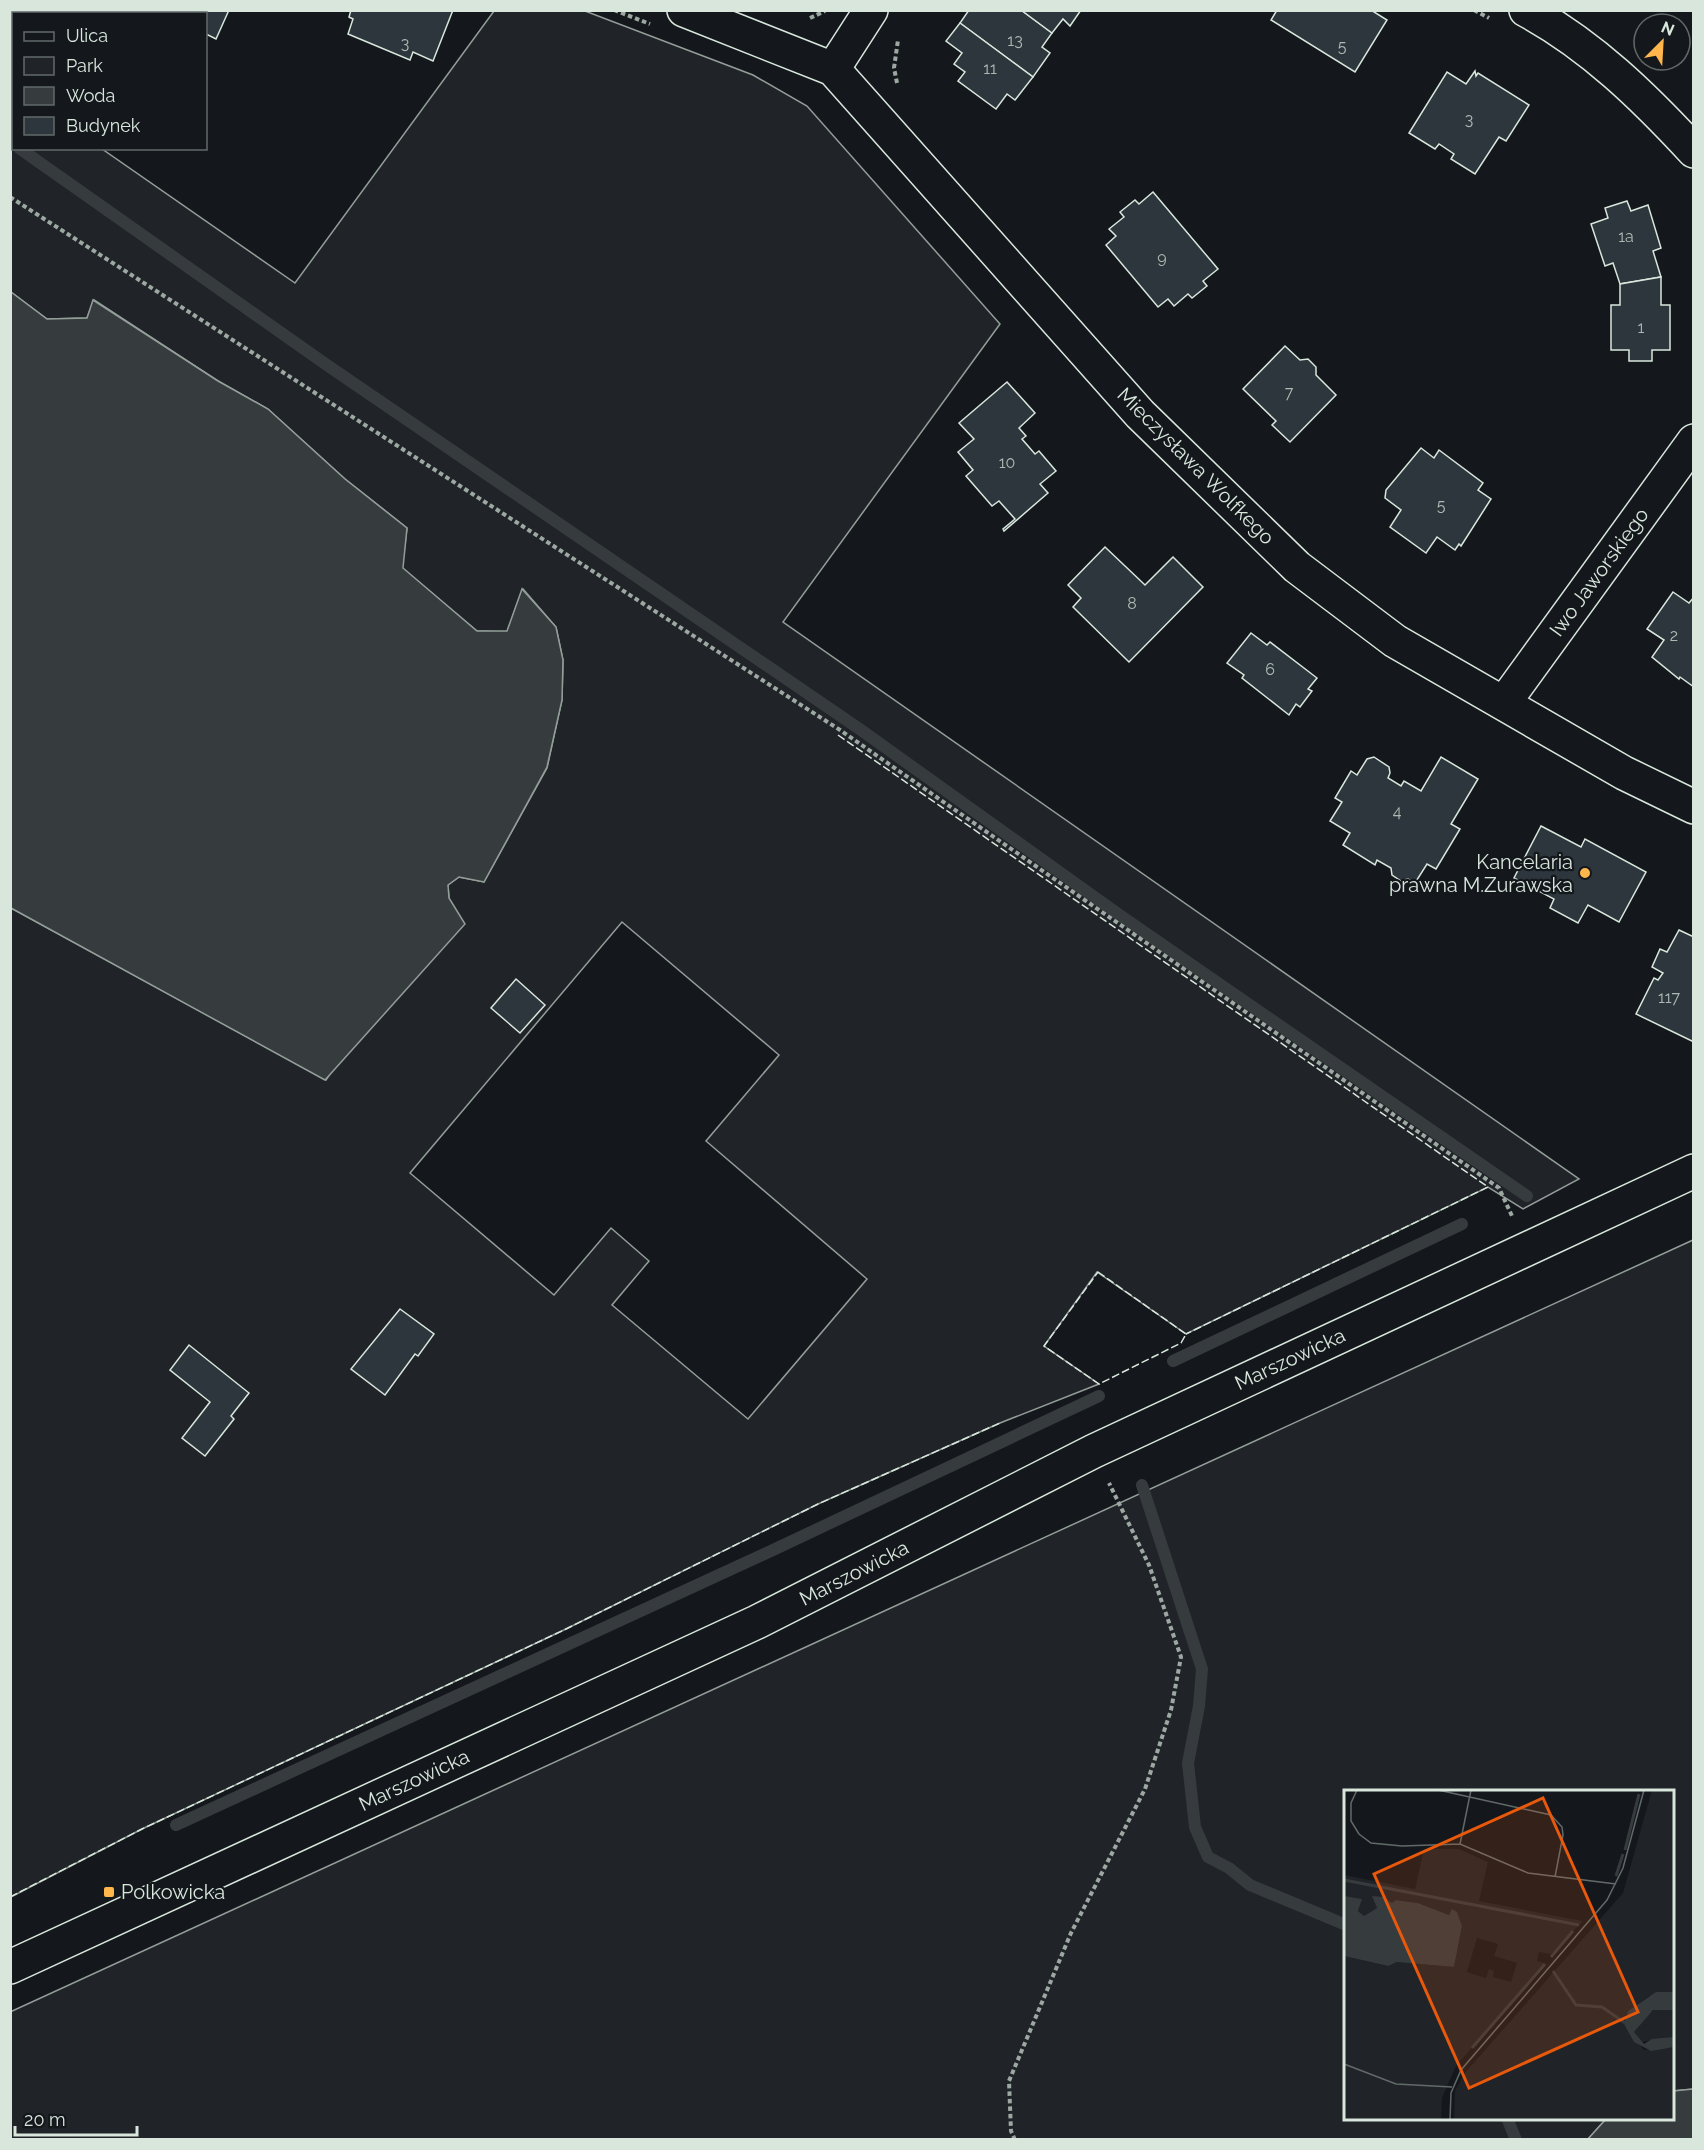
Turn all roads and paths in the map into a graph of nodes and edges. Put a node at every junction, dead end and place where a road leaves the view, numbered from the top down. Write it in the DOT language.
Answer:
graph roads {
  1 [pos="684,10"];
  2 [pos="871,10"];
  3 [pos="1526,10"];
  4 [pos="833,69"];
  5 [pos="1694,151"];
  6 [pos="10,197"];
  7 [pos="1694,441"];
  8 [pos="1504,703"];
  9 [pos="1694,807"];
  10 [pos="1694,1171"];
  11 [pos="1516,1224"];
  12 [pos="1094,1451"];
  13 [pos="10,1967"];
  14 [pos="1015,2139"];
  1 -- 4 [label="street"];
  2 -- 4 [label="street"];
  3 -- 5 [label="street"];
  4 -- 8 [label="street, Mieczysława Wolfkego"];
  6 -- 11 [label="path"];
  7 -- 8 [label="street, Iwo Jaworskiego"];
  8 -- 9 [label="street, Mieczysława Wolfkego"];
  10 -- 12 [label="street, Marszowicka"];
  12 -- 13 [label="street, Marszowicka"];
  12 -- 14 [label="path"];
}
